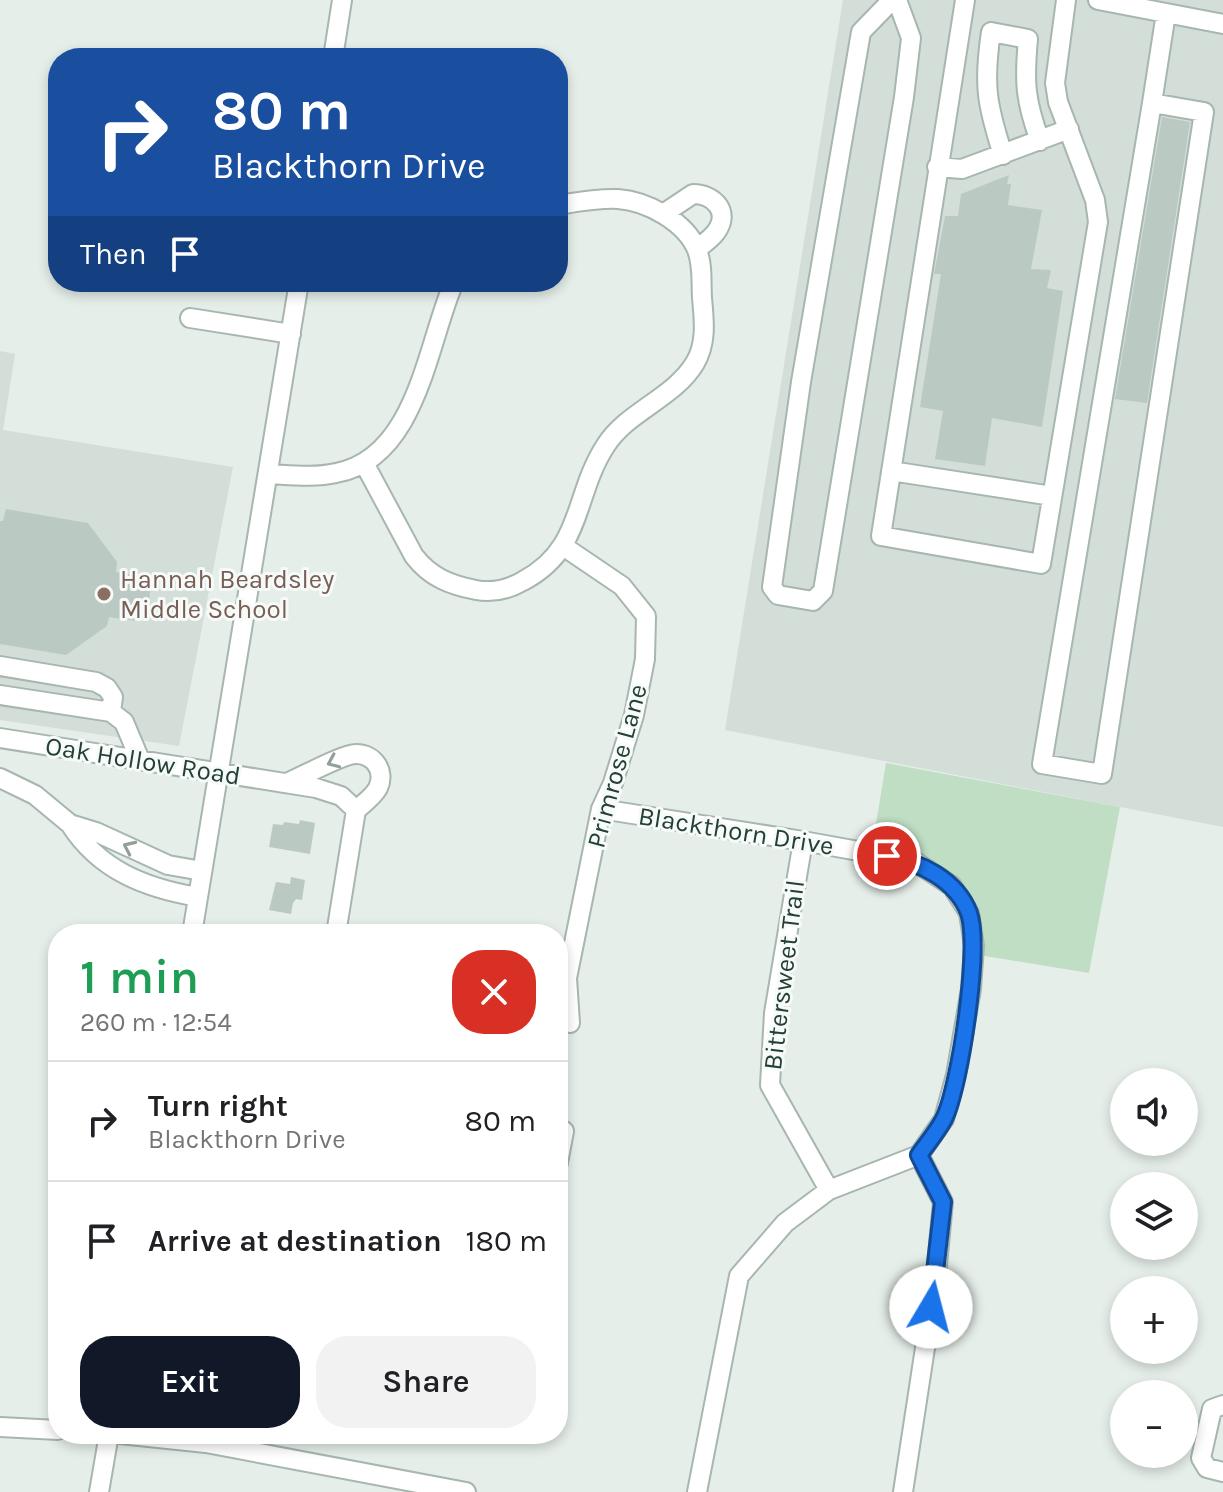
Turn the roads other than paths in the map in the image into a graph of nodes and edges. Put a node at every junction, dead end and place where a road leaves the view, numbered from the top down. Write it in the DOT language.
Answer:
graph roads {
  1 [pos="342,0"];
  2 [pos="895,0"];
  3 [pos="965,0"];
  4 [pos="1066,0"];
  5 [pos="1098,0"];
  6 [pos="1142,4"];
  7 [pos="1166,13"];
  8 [pos="1223,24"];
  9 [pos="335,48"];
  10 [pos="1152,103"];
  11 [pos="1069,129"];
  12 [pos="1040,141"];
  13 [pos="1003,155"];
  14 [pos="937,167"];
  15 [pos="568,204"];
  16 [pos="663,214"];
  17 [pos="697,249"];
  18 [pos="297,292"];
  19 [pos="451,292"];
  20 [pos="190,318"];
  21 [pos="291,334"];
  22 [pos="364,463"];
  23 [pos="891,471"];
  24 [pos="268,474"];
  25 [pos="1052,496"];
  26 [pos="563,546"];
  27 [pos="0,666"];
  28 [pos="0,695"];
  29 [pos="111,712"];
  30 [pos="0,738"];
  31 [pos="140,760"];
  32 [pos="218,773"];
  33 [pos="0,778"];
  34 [pos="287,783"];
  35 [pos="601,809"];
  36 [pos="356,810"];
  37 [pos="70,824"];
  38 [pos="803,841"];
  39 [pos="202,871"];
  40 [pos="198,897"];
  41 [pos="194,924"];
  42 [pos="338,924"];
  43 [pos="568,973"];
  44 [pos="568,993"];
  45 [pos="570,1023"];
  46 [pos="919,1155"];
  47 [pos="829,1190"];
  48 [pos="1223,1405"];
  49 [pos="0,1427"];
  50 [pos="48,1429"];
  51 [pos="107,1444"];
  52 [pos="211,1444"];
  53 [pos="1223,1472"];
  54 [pos="99,1492"];
  55 [pos="466,1492"];
  56 [pos="697,1492"];
  57 [pos="903,1492"];
  1 -- 9 [label="street"];
  2 -- 2 [label="street"];
  3 -- 14 [label="street"];
  4 -- 11 [label="street"];
  5 -- 6 [label="street"];
  6 -- 7 [label="street"];
  7 -- 8 [label="street"];
  7 -- 10 [label="street"];
  10 -- 10 [label="street"];
  11 -- 12 [label="street"];
  11 -- 25 [label="street"];
  12 -- 13 [label="street"];
  12 -- 13 [label="street"];
  13 -- 14 [label="street"];
  14 -- 23 [label="street"];
  15 -- 16 [label="street"];
  16 -- 17 [label="street"];
  16 -- 17 [label="street"];
  17 -- 26 [label="street"];
  18 -- 21 [label="street"];
  19 -- 22 [label="street"];
  20 -- 21 [label="street"];
  21 -- 24 [label="street"];
  22 -- 24 [label="street"];
  22 -- 26 [label="street"];
  23 -- 25 [label="street"];
  23 -- 25 [label="street"];
  24 -- 32 [label="street"];
  26 -- 35 [label="street, Primrose Lane"];
  27 -- 29 [label="street"];
  28 -- 29 [label="street"];
  29 -- 31 [label="street"];
  30 -- 31 [label="street, Oak Hollow Road"];
  31 -- 32 [label="street, Oak Hollow Road"];
  32 -- 34 [label="street, Oak Hollow Road"];
  32 -- 39 [label="street"];
  33 -- 37 [label="street"];
  34 -- 36 [label="street, Oak Hollow Road"];
  36 -- 34 [label="street, one-way"];
  35 -- 38 [label="street, Blackthorn Drive"];
  35 -- 43 [label="street, Primrose Lane"];
  36 -- 42 [label="street"];
  39 -- 37 [label="street, one-way"];
  37 -- 40 [label="street"];
  38 -- 46 [label="street, Blackthorn Drive"];
  38 -- 47 [label="street, Bittersweet Trail"];
  39 -- 40 [label="street"];
  40 -- 41 [label="street"];
  44 -- 45 [label="street, Primrose Lane"];
  46 -- 47 [label="street"];
  46 -- 57 [label="street"];
  47 -- 56 [label="street"];
  48 -- 53 [label="street"];
  49 -- 50 [label="street"];
  51 -- 54 [label="street"];
  52 -- 55 [label="street"];
}
